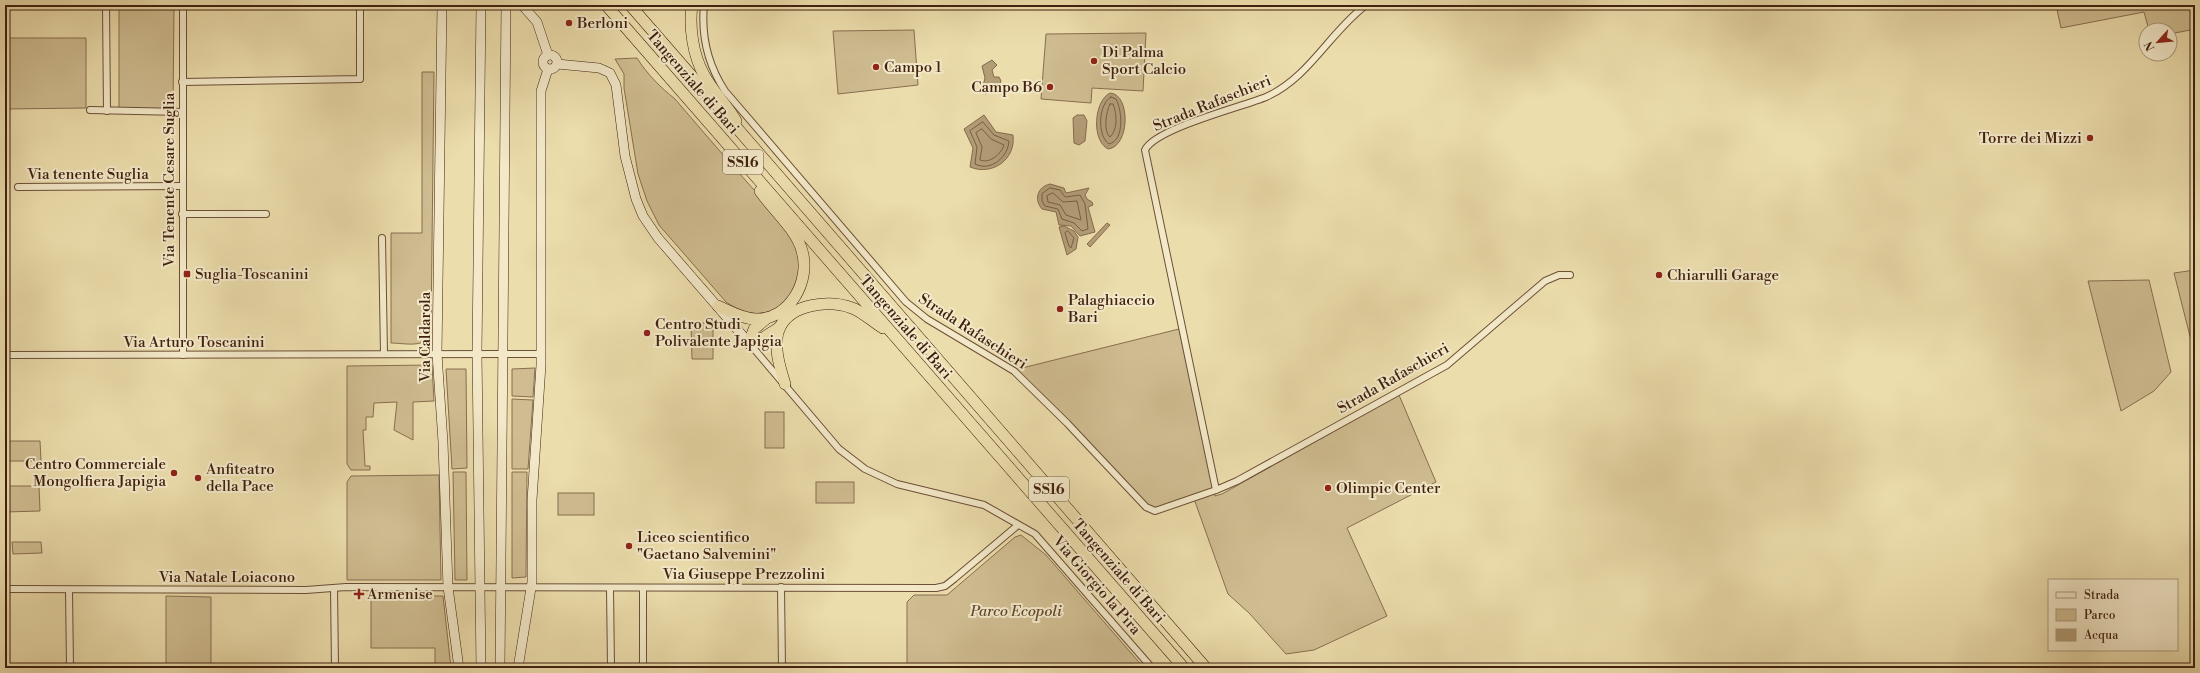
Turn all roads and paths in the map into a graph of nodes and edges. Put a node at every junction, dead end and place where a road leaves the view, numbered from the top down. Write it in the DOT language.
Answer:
graph roads {
  1 [pos="106,5"];
  2 [pos="183,5"];
  3 [pos="360,5"];
  4 [pos="442,5"];
  5 [pos="481,5"];
  6 [pos="506,5"];
  7 [pos="522,5"];
  8 [pos="606,5"];
  9 [pos="630,5"];
  10 [pos="692,5"];
  11 [pos="704,5"];
  12 [pos="1366,5"];
  13 [pos="548,55"];
  14 [pos="557,64"];
  15 [pos="548,69"];
  16 [pos="182,82"];
  17 [pos="90,110"];
  18 [pos="107,111"];
  19 [pos="182,112"];
  20 [pos="752,147"];
  21 [pos="739,158"];
  22 [pos="182,186"];
  23 [pos="18,187"];
  24 [pos="182,214"];
  25 [pos="266,214"];
  26 [pos="382,238"];
  27 [pos="1570,275"];
  28 [pos="718,306"];
  29 [pos="767,318"];
  30 [pos="780,327"];
  31 [pos="895,337"];
  32 [pos="749,343"];
  33 [pos="477,353"];
  34 [pos="384,354"];
  35 [pos="437,354"];
  36 [pos="503,354"];
  37 [pos="542,354"];
  38 [pos="5,355"];
  39 [pos="183,355"];
  40 [pos="785,384"];
  41 [pos="1216,490"];
  42 [pos="1018,525"];
  43 [pos="448,587"];
  44 [pos="479,587"];
  45 [pos="781,587"];
  46 [pos="334,588"];
  47 [pos="501,588"];
  48 [pos="610,588"];
  49 [pos="643,588"];
  50 [pos="531,589"];
  51 [pos="5,590"];
  52 [pos="69,590"];
  53 [pos="70,668"];
  54 [pos="335,668"];
  55 [pos="460,668"];
  56 [pos="481,668"];
  57 [pos="500,668"];
  58 [pos="518,668"];
  59 [pos="610,668"];
  60 [pos="643,668"];
  61 [pos="782,668"];
  62 [pos="1152,668"];
  63 [pos="1184,668"];
  64 [pos="1206,668"];
  1 -- 18 [label="street"];
  2 -- 16 [label="street, Via Tenente Cesare Suglia"];
  3 -- 16 [label="street"];
  4 -- 35 [label="street, Via Caldarola"];
  5 -- 33 [label="street"];
  6 -- 36 [label="street"];
  7 -- 13 [label="street"];
  8 -- 21 [label="highway, Tangenziale di Bari / SS16"];
  9 -- 20 [label="highway, Tangenziale di Bari / SS16"];
  10 -- 20 [label="highway"];
  11 -- 41 [label="street, Strada Rafaschieri"];
  12 -- 41 [label="street, Strada Rafaschieri"];
  13 -- 14 [label="street"];
  13 -- 15 [label="street"];
  14 -- 15 [label="street"];
  14 -- 28 [label="street"];
  15 -- 37 [label="street"];
  16 -- 19 [label="street, Via Tenente Cesare Suglia"];
  17 -- 18 [label="street"];
  18 -- 19 [label="street"];
  19 -- 22 [label="street, Via Tenente Cesare Suglia"];
  20 -- 64 [label="highway, Tangenziale di Bari / SS16"];
  21 -- 29 [label="highway"];
  21 -- 31 [label="highway, Tangenziale di Bari / SS16"];
  22 -- 23 [label="street, Via tenente Suglia"];
  22 -- 24 [label="street, Via Tenente Cesare Suglia"];
  24 -- 25 [label="street"];
  24 -- 39 [label="street, Via Tenente Cesare Suglia"];
  26 -- 34 [label="street"];
  27 -- 41 [label="street, Strada Rafaschieri"];
  28 -- 29 [label="highway"];
  28 -- 32 [label="street"];
  29 -- 32 [label="highway"];
  30 -- 31 [label="highway"];
  30 -- 32 [label="highway"];
  30 -- 40 [label="highway"];
  31 -- 63 [label="highway, Tangenziale di Bari / SS16"];
  32 -- 40 [label="street, Via Giorgio la Pira"];
  33 -- 35 [label="street, Via Arturo Toscanini"];
  33 -- 36 [label="street, Via Arturo Toscanini"];
  33 -- 44 [label="street"];
  34 -- 35 [label="street, Via Arturo Toscanini"];
  34 -- 39 [label="street, Via Arturo Toscanini"];
  35 -- 43 [label="street, Via Caldarola"];
  36 -- 37 [label="street, Via Arturo Toscanini"];
  36 -- 47 [label="street"];
  37 -- 50 [label="street"];
  38 -- 39 [label="street, Via Arturo Toscanini"];
  40 -- 42 [label="street, Via Giorgio la Pira"];
  42 -- 45 [label="street, Via Giuseppe Prezzolini"];
  42 -- 62 [label="street, Via Giorgio la Pira"];
  43 -- 44 [label="street, Via Giuseppe Prezzolini"];
  43 -- 46 [label="street, Via Natale Loiacono"];
  43 -- 55 [label="street, Via Caldarola"];
  44 -- 47 [label="street, Via Giuseppe Prezzolini"];
  44 -- 56 [label="street"];
  45 -- 49 [label="street, Via Giuseppe Prezzolini"];
  45 -- 61 [label="street"];
  46 -- 52 [label="street, Via Natale Loiacono"];
  46 -- 54 [label="street"];
  47 -- 50 [label="street, Via Giuseppe Prezzolini"];
  47 -- 57 [label="street"];
  48 -- 49 [label="street, Via Giuseppe Prezzolini"];
  48 -- 50 [label="street, Via Giuseppe Prezzolini"];
  48 -- 59 [label="street"];
  49 -- 60 [label="street"];
  50 -- 58 [label="street"];
  51 -- 52 [label="street, Via Natale Loiacono"];
  52 -- 53 [label="street"];
}
